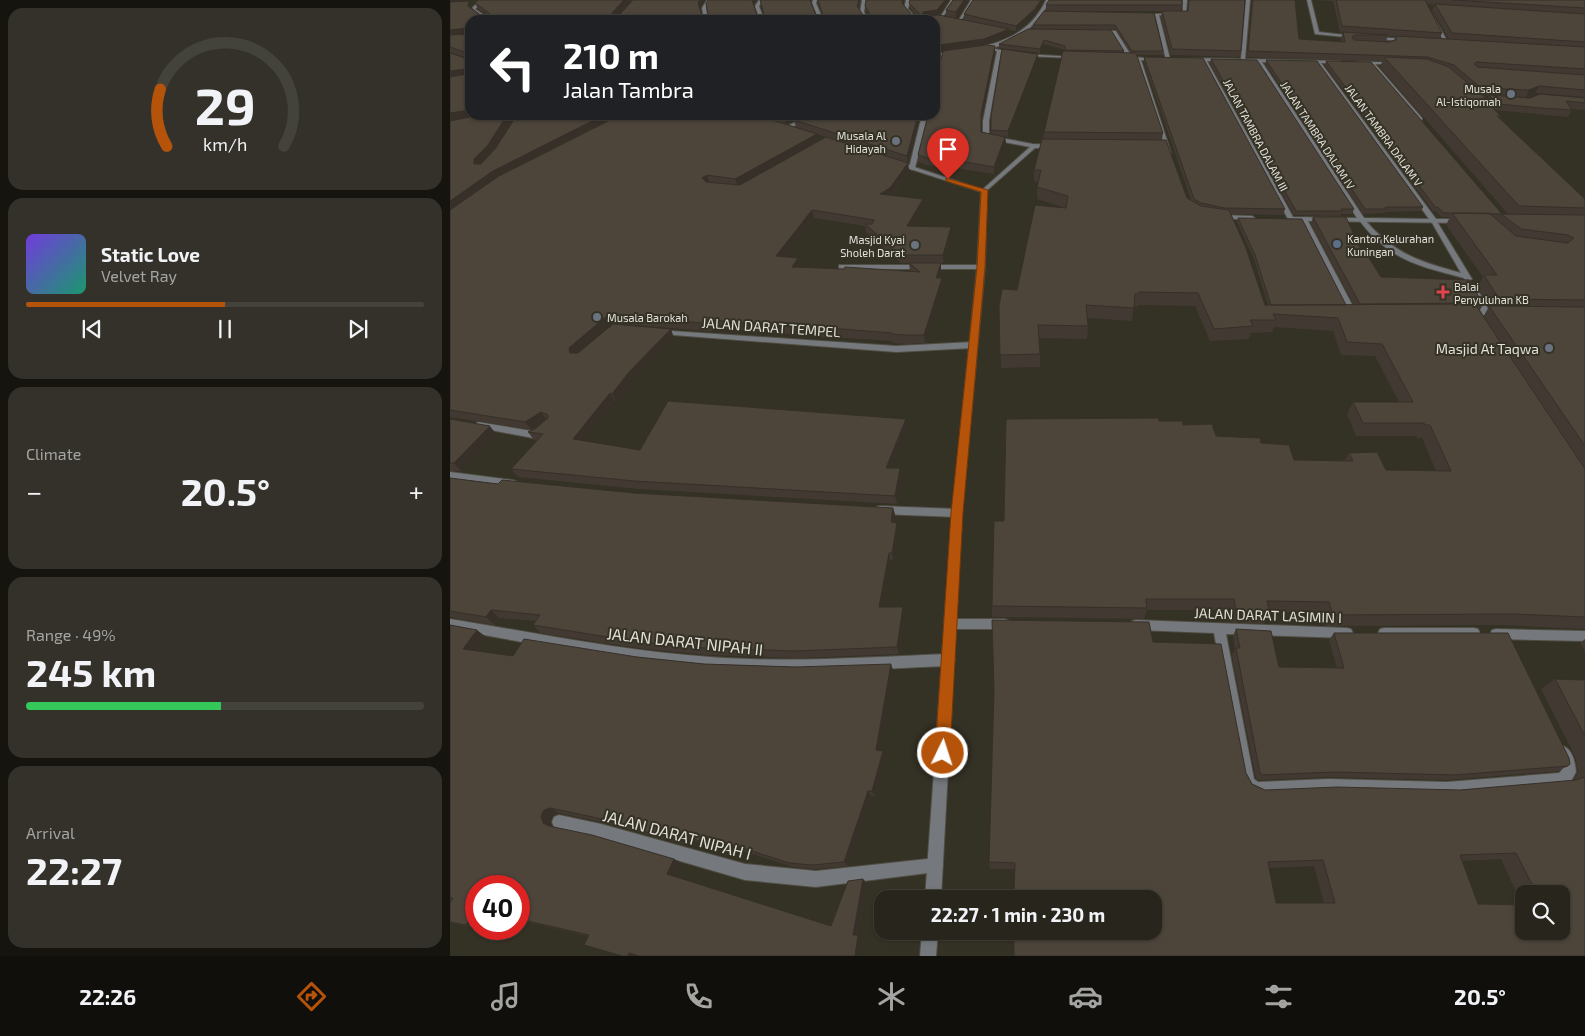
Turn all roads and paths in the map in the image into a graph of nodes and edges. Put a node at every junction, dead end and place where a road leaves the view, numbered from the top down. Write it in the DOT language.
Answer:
graph roads {
  1 [pos="709,0"];
  2 [pos="761,0"];
  3 [pos="815,0"];
  4 [pos="864,0"];
  5 [pos="908,0"];
  6 [pos="953,0"];
  7 [pos="973,0"];
  8 [pos="1048,0"];
  9 [pos="1185,0"];
  10 [pos="1248,0"];
  11 [pos="1309,0"];
  12 [pos="1422,0"];
  13 [pos="481,2"];
  14 [pos="469,4"];
  15 [pos="1427,7"];
  16 [pos="1434,8"];
  17 [pos="1043,13"];
  18 [pos="1051,13"];
  19 [pos="1148,14"];
  20 [pos="1157,14"];
  21 [pos="482,15"];
  22 [pos="705,15"];
  23 [pos="760,15"];
  24 [pos="819,15"];
  25 [pos="864,15"];
  26 [pos="911,15"];
  27 [pos="940,18"];
  28 [pos="958,22"];
  29 [pos="967,24"];
  30 [pos="1028,31"];
  31 [pos="1037,31"];
  32 [pos="1092,31"];
  33 [pos="1012,33"];
  34 [pos="1021,35"];
  35 [pos="1360,37"];
  36 [pos="1369,38"];
  37 [pos="1389,39"];
  38 [pos="1408,40"];
  39 [pos="1438,42"];
  40 [pos="1390,45"];
  41 [pos="985,48"];
  42 [pos="976,49"];
  43 [pos="999,51"];
  44 [pos="958,52"];
  45 [pos="940,55"];
  46 [pos="1080,57"];
  47 [pos="1120,58"];
  48 [pos="1130,58"];
  49 [pos="1138,58"];
  50 [pos="1168,59"];
  51 [pos="1177,59"];
  52 [pos="1186,59"];
  53 [pos="1204,59"];
  54 [pos="1243,59"];
  55 [pos="1258,60"];
  56 [pos="1318,62"];
  57 [pos="1345,62"];
  58 [pos="1354,62"];
  59 [pos="1372,63"];
  60 [pos="1401,64"];
  61 [pos="804,120"];
  62 [pos="924,120"];
  63 [pos="778,126"];
  64 [pos="786,128"];
  65 [pos="1428,128"];
  66 [pos="794,131"];
  67 [pos="1034,146"];
  68 [pos="1062,146"];
  69 [pos="1158,147"];
  70 [pos="1167,147"];
  71 [pos="1170,156"];
  72 [pos="886,160"];
  73 [pos="912,168"];
  74 [pos="984,190"];
  75 [pos="1211,216"];
  76 [pos="1230,218"];
  77 [pos="1256,218"];
  78 [pos="1282,219"];
  79 [pos="1291,219"];
  80 [pos="1304,219"];
  81 [pos="1362,220"];
  82 [pos="1434,221"];
  83 [pos="1467,222"];
  84 [pos="1234,228"];
  85 [pos="842,267"];
  86 [pos="981,267"];
  87 [pos="1467,277"];
  88 [pos="1473,313"];
  89 [pos="1339,314"];
  90 [pos="1353,314"];
  91 [pos="1366,314"];
  92 [pos="647,330"];
  93 [pos="973,345"];
  94 [pos="468,423"];
  95 [pos="548,425"];
  96 [pos="450,476"];
  97 [pos="523,486"];
  98 [pos="867,509"];
  99 [pos="957,513"];
  100 [pos="450,624"];
  101 [pos="950,624"];
  102 [pos="1017,624"];
  103 [pos="1123,624"];
  104 [pos="1219,628"];
  105 [pos="1505,634"];
  106 [pos="1585,636"];
  107 [pos="1513,651"];
  108 [pos="949,660"];
  109 [pos="1555,737"];
  110 [pos="559,822"];
  111 [pos="936,864"];
  112 [pos="934,890"];
  113 [pos="929,940"];
  114 [pos="928,956"];
  1 -- 22 [label="street"];
  2 -- 23 [label="street"];
  3 -- 24 [label="street"];
  4 -- 25 [label="street"];
  5 -- 26 [label="street"];
  6 -- 27 [label="street"];
  7 -- 28 [label="street"];
  8 -- 17 [label="street"];
  9 -- 20 [label="street"];
  10 -- 54 [label="street"];
  11 -- 35 [label="street"];
  12 -- 15 [label="street"];
  13 -- 14 [label="street"];
  13 -- 21 [label="street"];
  15 -- 16 [label="street"];
  15 -- 39 [label="street"];
  17 -- 18 [label="street"];
  17 -- 30 [label="street"];
  19 -- 20 [label="street"];
  20 -- 50 [label="street"];
  27 -- 28 [label="street"];
  28 -- 29 [label="street"];
  30 -- 31 [label="street"];
  30 -- 34 [label="street"];
  32 -- 48 [label="street"];
  33 -- 34 [label="street"];
  34 -- 41 [label="street"];
  36 -- 37 [label="street"];
  37 -- 38 [label="street"];
  37 -- 40 [label="street"];
  41 -- 42 [label="street"];
  41 -- 43 [label="street"];
  43 -- 46 [label="street"];
  43 -- 67 [label="street"];
  44 -- 45 [label="street"];
  47 -- 48 [label="street"];
  48 -- 49 [label="street"];
  49 -- 50 [label="street"];
  49 -- 70 [label="street"];
  50 -- 51 [label="street"];
  52 -- 53 [label="street"];
  53 -- 54 [label="street"];
  53 -- 79 [label="street, JALAN TAMBRA DALAM III"];
  54 -- 55 [label="street"];
  55 -- 56 [label="street"];
  55 -- 81 [label="street, JALAN TAMBRA DALAM IV"];
  56 -- 57 [label="street"];
  56 -- 82 [label="street, JALAN TAMBRA DALAM V"];
  58 -- 59 [label="street"];
  59 -- 60 [label="street"];
  59 -- 65 [label="street"];
  61 -- 64 [label="street"];
  62 -- 73 [label="street"];
  63 -- 64 [label="street"];
  64 -- 66 [label="street"];
  67 -- 68 [label="street"];
  67 -- 74 [label="street"];
  69 -- 70 [label="street"];
  70 -- 71 [label="street"];
  72 -- 73 [label="street"];
  73 -- 74 [label="street"];
  74 -- 86 [label="street"];
  75 -- 76 [label="street"];
  76 -- 77 [label="street"];
  76 -- 84 [label="street"];
  78 -- 79 [label="street"];
  79 -- 80 [label="street"];
  80 -- 81 [label="street"];
  80 -- 90 [label="street"];
  81 -- 82 [label="street"];
  81 -- 87 [label="street, JALAN TAMBRA DALAM IV"];
  82 -- 83 [label="street"];
  82 -- 87 [label="street, JALAN TAMBRA DALAM V"];
  85 -- 86 [label="street"];
  86 -- 93 [label="street"];
  87 -- 88 [label="street, JALAN TAMBRA DALAM V"];
  89 -- 90 [label="street"];
  90 -- 91 [label="street"];
  92 -- 93 [label="street, JALAN DARAT TEMPEL"];
  93 -- 99 [label="street"];
  94 -- 95 [label="street"];
  96 -- 97 [label="street"];
  98 -- 99 [label="street"];
  99 -- 101 [label="street"];
  100 -- 108 [label="street, JALAN DARAT NIPAH II"];
  101 -- 102 [label="street"];
  101 -- 108 [label="street"];
  103 -- 104 [label="street, JALAN DARAT LASIMIN I"];
  104 -- 105 [label="street, JALAN DARAT LASIMIN I"];
  104 -- 109 [label="street"];
  105 -- 106 [label="street, JALAN DARAT LASIMIN I"];
  105 -- 107 [label="street"];
  108 -- 111 [label="street"];
  110 -- 111 [label="street, JALAN DARAT NIPAH I"];
  111 -- 112 [label="street"];
  113 -- 114 [label="street"];
}
